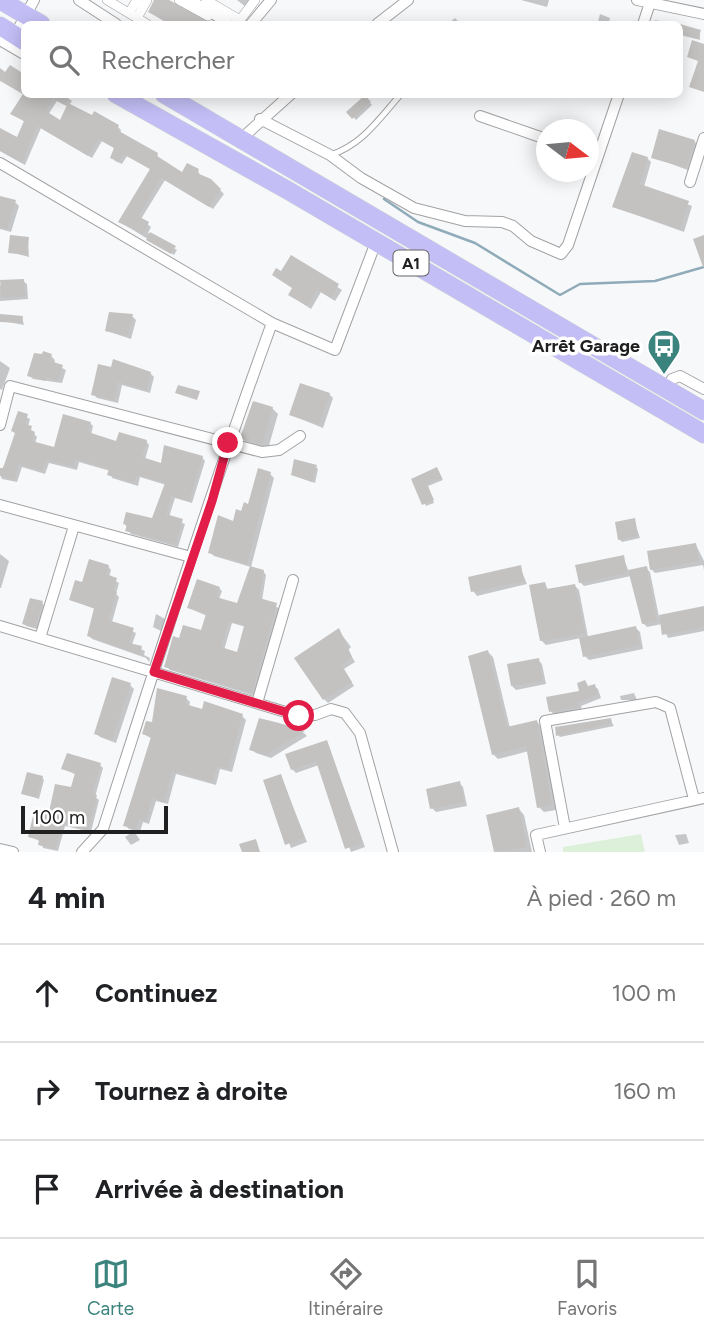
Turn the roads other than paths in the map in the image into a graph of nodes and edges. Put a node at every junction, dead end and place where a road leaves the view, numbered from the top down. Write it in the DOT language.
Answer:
graph roads {
  1 [pos="79,0"];
  2 [pos="107,0"];
  3 [pos="137,0"];
  4 [pos="147,0"];
  5 [pos="179,0"];
  6 [pos="190,0"];
  7 [pos="206,0"];
  8 [pos="255,0"];
  9 [pos="271,0"];
  10 [pos="408,0"];
  11 [pos="637,0"];
  12 [pos="650,3"];
  13 [pos="3,4"];
  14 [pos="33,13"];
  15 [pos="704,14"];
  16 [pos="133,16"];
  17 [pos="111,21"];
  18 [pos="142,21"];
  19 [pos="221,21"];
  20 [pos="222,21"];
  21 [pos="254,21"];
  22 [pos="381,21"];
  23 [pos="644,21"];
  24 [pos="10,35"];
  25 [pos="21,50"];
  26 [pos="123,98"];
  27 [pos="171,98"];
  28 [pos="286,98"];
  29 [pos="398,98"];
  30 [pos="617,98"];
  31 [pos="480,116"];
  32 [pos="260,119"];
  33 [pos="536,134"];
  34 [pos="704,138"];
  35 [pos="241,139"];
  36 [pos="599,140"];
  37 [pos="330,155"];
  38 [pos="0,163"];
  39 [pos="585,182"];
  40 [pos="691,182"];
  41 [pos="376,242"];
  42 [pos="272,323"];
  43 [pos="666,389"];
  44 [pos="704,389"];
  45 [pos="704,411"];
  46 [pos="0,425"];
  47 [pos="704,434"];
  48 [pos="300,436"];
  49 [pos="228,443"];
  50 [pos="0,505"];
  51 [pos="74,526"];
  52 [pos="191,557"];
  53 [pos="293,580"];
  54 [pos="0,626"];
  55 [pos="40,638"];
  56 [pos="154,672"];
  57 [pos="257,704"];
  58 [pos="699,798"];
  59 [pos="565,828"];
  60 [pos="0,849"];
  61 [pos="13,852"];
  62 [pos="82,852"];
  63 [pos="393,852"];
  64 [pos="540,852"];
  1 -- 17 [label="street"];
  2 -- 16 [label="street"];
  3 -- 16 [label="street"];
  4 -- 16 [label="street"];
  5 -- 19 [label="street"];
  6 -- 20 [label="street"];
  7 -- 8 [label="street"];
  9 -- 21 [label="street"];
  10 -- 22 [label="street"];
  11 -- 12 [label="street"];
  12 -- 15 [label="street"];
  12 -- 23 [label="street"];
  13 -- 14 [label="main road"];
  16 -- 18 [label="street"];
  24 -- 25 [label="street"];
  26 -- 41 [label="main road, A1"];
  27 -- 35 [label="main road, A1"];
  28 -- 32 [label="street"];
  29 -- 37 [label="lane"];
  30 -- 36 [label="street"];
  31 -- 33 [label="street"];
  32 -- 35 [label="street"];
  32 -- 37 [label="street"];
  34 -- 40 [label="street"];
  35 -- 43 [label="main road, A1"];
  37 -- 39 [label="street"];
  38 -- 42 [label="street"];
  41 -- 42 [label="street"];
  41 -- 47 [label="main road, A1"];
  42 -- 49 [label="street"];
  43 -- 44 [label="street"];
  43 -- 45 [label="main road, A1"];
  46 -- 49 [label="street"];
  48 -- 49 [label="street"];
  49 -- 52 [label="street"];
  50 -- 51 [label="street"];
  51 -- 52 [label="street"];
  51 -- 55 [label="street"];
  52 -- 56 [label="street"];
  53 -- 57 [label="street"];
  54 -- 55 [label="street"];
  55 -- 56 [label="street"];
  56 -- 57 [label="street"];
  56 -- 62 [label="street"];
  57 -- 63 [label="street"];
  58 -- 59 [label="street"];
  58 -- 59 [label="street"];
  59 -- 64 [label="street"];
  60 -- 61 [label="street"];
}
